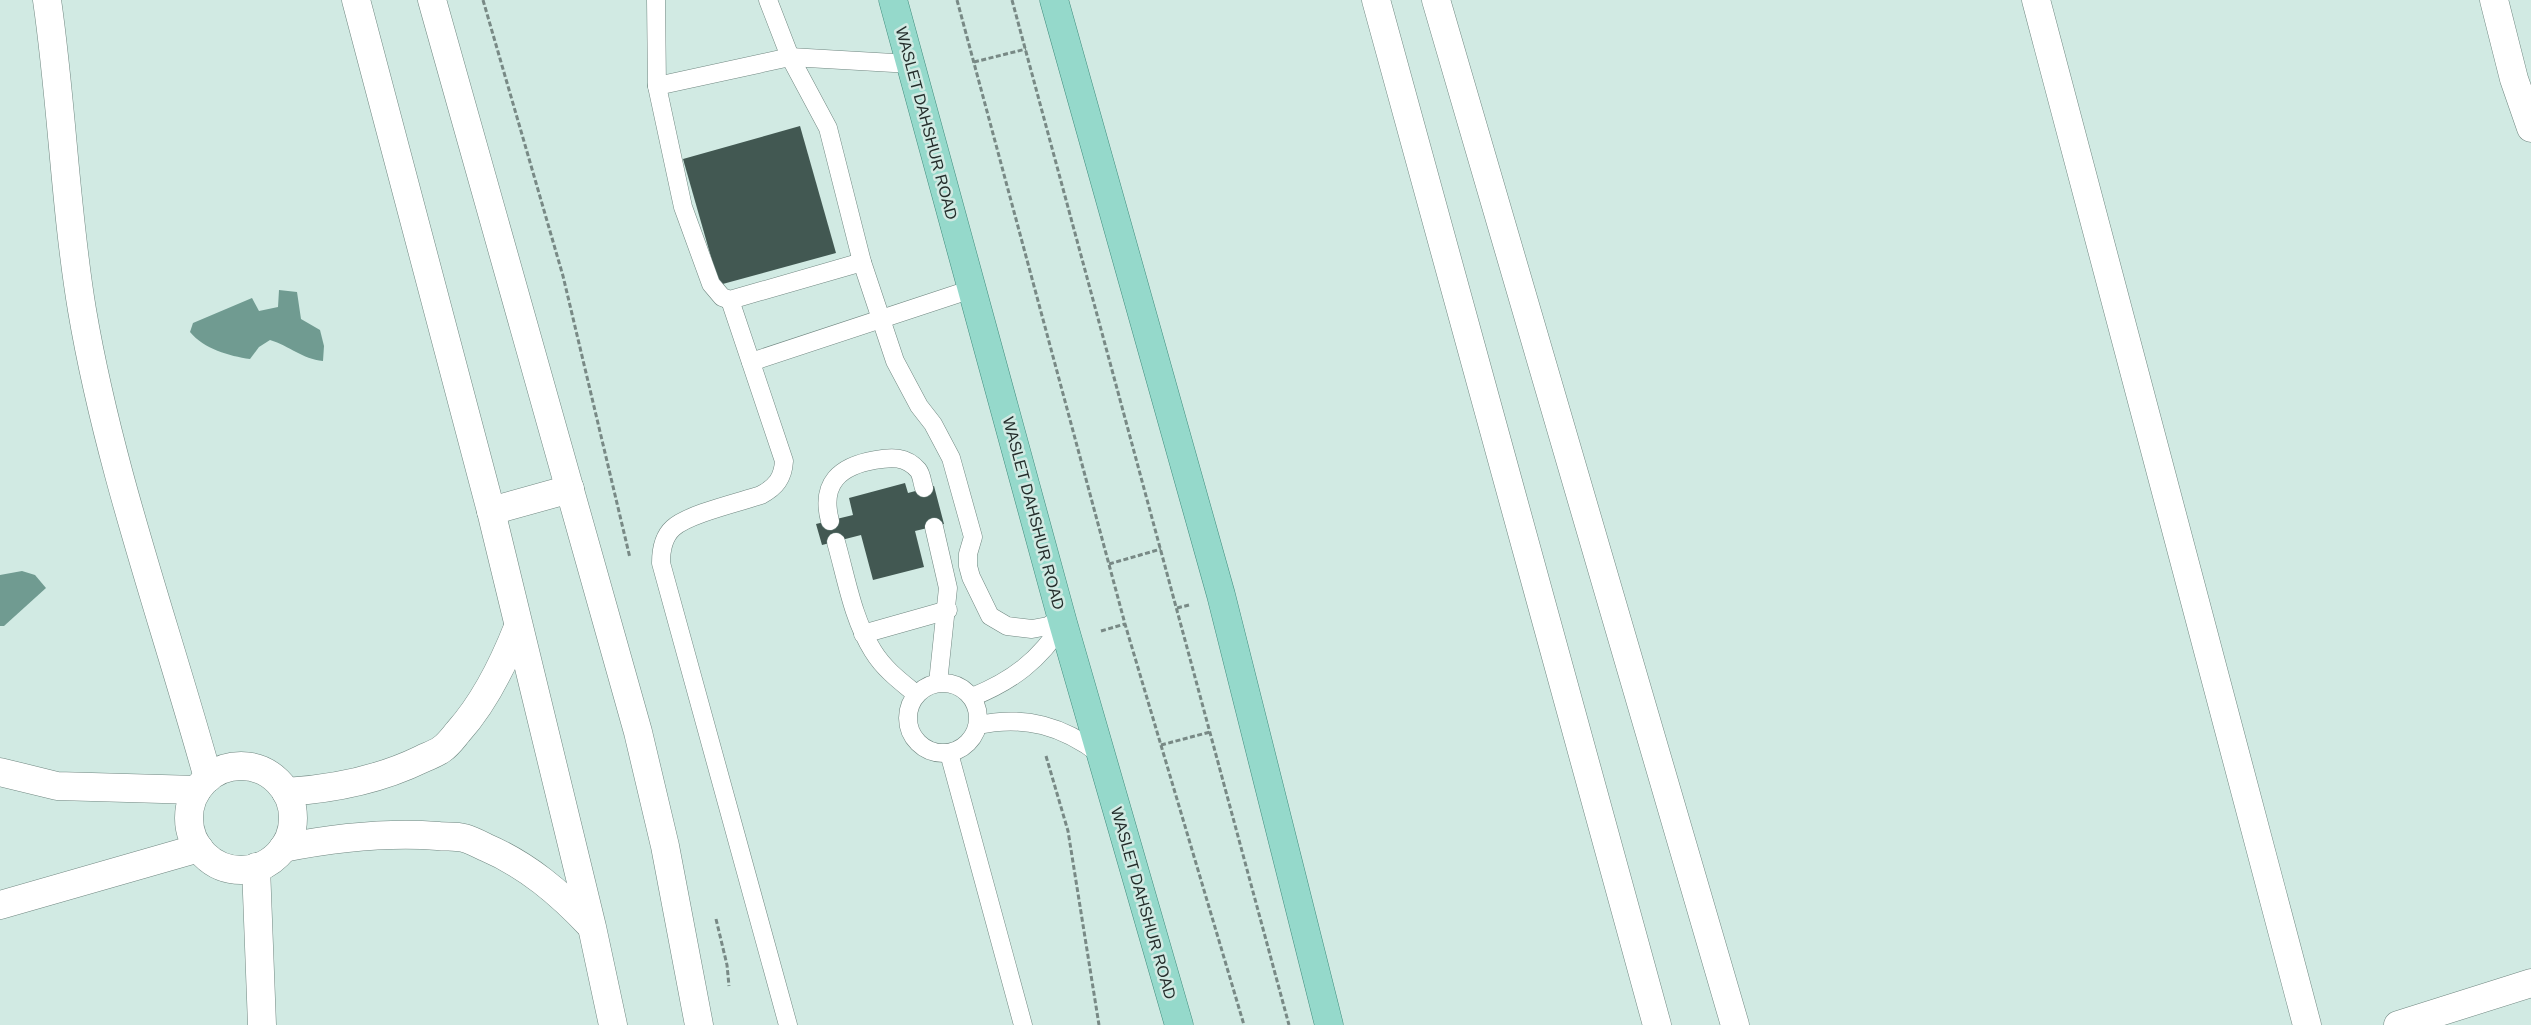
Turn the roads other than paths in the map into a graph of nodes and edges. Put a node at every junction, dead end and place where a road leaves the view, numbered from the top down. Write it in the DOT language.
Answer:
graph roads {
  1 [pos="47,0"];
  2 [pos="356,0"];
  3 [pos="432,0"];
  4 [pos="656,0"];
  5 [pos="768,0"];
  6 [pos="894,0"];
  7 [pos="1054,0"];
  8 [pos="1376,0"];
  9 [pos="1436,0"];
  10 [pos="2036,0"];
  11 [pos="2494,0"];
  12 [pos="790,57"];
  13 [pos="911,64"];
  14 [pos="657,86"];
  15 [pos="2531,128"];
  16 [pos="862,262"];
  17 [pos="972,289"];
  18 [pos="730,300"];
  19 [pos="881,319"];
  20 [pos="751,362"];
  21 [pos="924,488"];
  22 [pos="570,489"];
  23 [pos="491,511"];
  24 [pos="830,521"];
  25 [pos="934,526"];
  26 [pos="836,542"];
  27 [pos="948,610"];
  28 [pos="1063,620"];
  29 [pos="518,627"];
  30 [pos="863,634"];
  31 [pos="938,682"];
  32 [pos="916,694"];
  33 [pos="972,697"];
  34 [pos="978,725"];
  35 [pos="949,753"];
  36 [pos="1102,756"];
  37 [pos="0,772"];
  38 [pos="202,784"];
  39 [pos="286,792"];
  40 [pos="199,848"];
  41 [pos="283,848"];
  42 [pos="256,868"];
  43 [pos="0,905"];
  44 [pos="592,927"];
  45 [pos="2531,983"];
  46 [pos="262,1025"];
  47 [pos="613,1025"];
  48 [pos="699,1025"];
  49 [pos="788,1025"];
  50 [pos="1023,1025"];
  51 [pos="1179,1025"];
  52 [pos="1330,1025"];
  53 [pos="1657,1025"];
  54 [pos="1735,1025"];
  55 [pos="2307,1025"];
  56 [pos="2398,1025"];
  1 -- 38 [label="street"];
  2 -- 23 [label="street"];
  3 -- 22 [label="street"];
  4 -- 14 [label="lane"];
  5 -- 12 [label="lane"];
  6 -- 13 [label="main road, WASLET DAHSHUR ROAD"];
  7 -- 52 [label="main road"];
  8 -- 53 [label="street"];
  9 -- 54 [label="street"];
  10 -- 55 [label="street"];
  11 -- 15 [label="street"];
  12 -- 13 [label="lane"];
  12 -- 14 [label="lane"];
  12 -- 16 [label="lane"];
  13 -- 17 [label="main road, WASLET DAHSHUR ROAD"];
  14 -- 18 [label="lane"];
  16 -- 18 [label="lane"];
  16 -- 19 [label="lane"];
  17 -- 19 [label="lane"];
  17 -- 28 [label="main road, WASLET DAHSHUR ROAD"];
  18 -- 20 [label="lane"];
  19 -- 20 [label="lane"];
  19 -- 28 [label="lane"];
  20 -- 49 [label="lane"];
  21 -- 24 [label="lane"];
  22 -- 23 [label="street"];
  22 -- 48 [label="street"];
  23 -- 29 [label="street"];
  25 -- 27 [label="lane"];
  26 -- 30 [label="lane"];
  27 -- 30 [label="lane"];
  27 -- 31 [label="lane"];
  28 -- 33 [label="lane"];
  28 -- 36 [label="main road, WASLET DAHSHUR ROAD"];
  29 -- 39 [label="street"];
  29 -- 44 [label="street"];
  30 -- 32 [label="lane"];
  31 -- 32 [label="lane"];
  31 -- 33 [label="lane"];
  32 -- 35 [label="lane"];
  33 -- 34 [label="lane"];
  34 -- 35 [label="lane"];
  34 -- 36 [label="lane"];
  35 -- 50 [label="lane"];
  36 -- 51 [label="main road, WASLET DAHSHUR ROAD"];
  37 -- 38 [label="street"];
  38 -- 39 [label="street"];
  38 -- 40 [label="street"];
  39 -- 41 [label="street"];
  40 -- 42 [label="street"];
  40 -- 43 [label="street"];
  41 -- 42 [label="street"];
  41 -- 44 [label="street"];
  42 -- 46 [label="street"];
  44 -- 47 [label="street"];
  45 -- 56 [label="street"];
}
